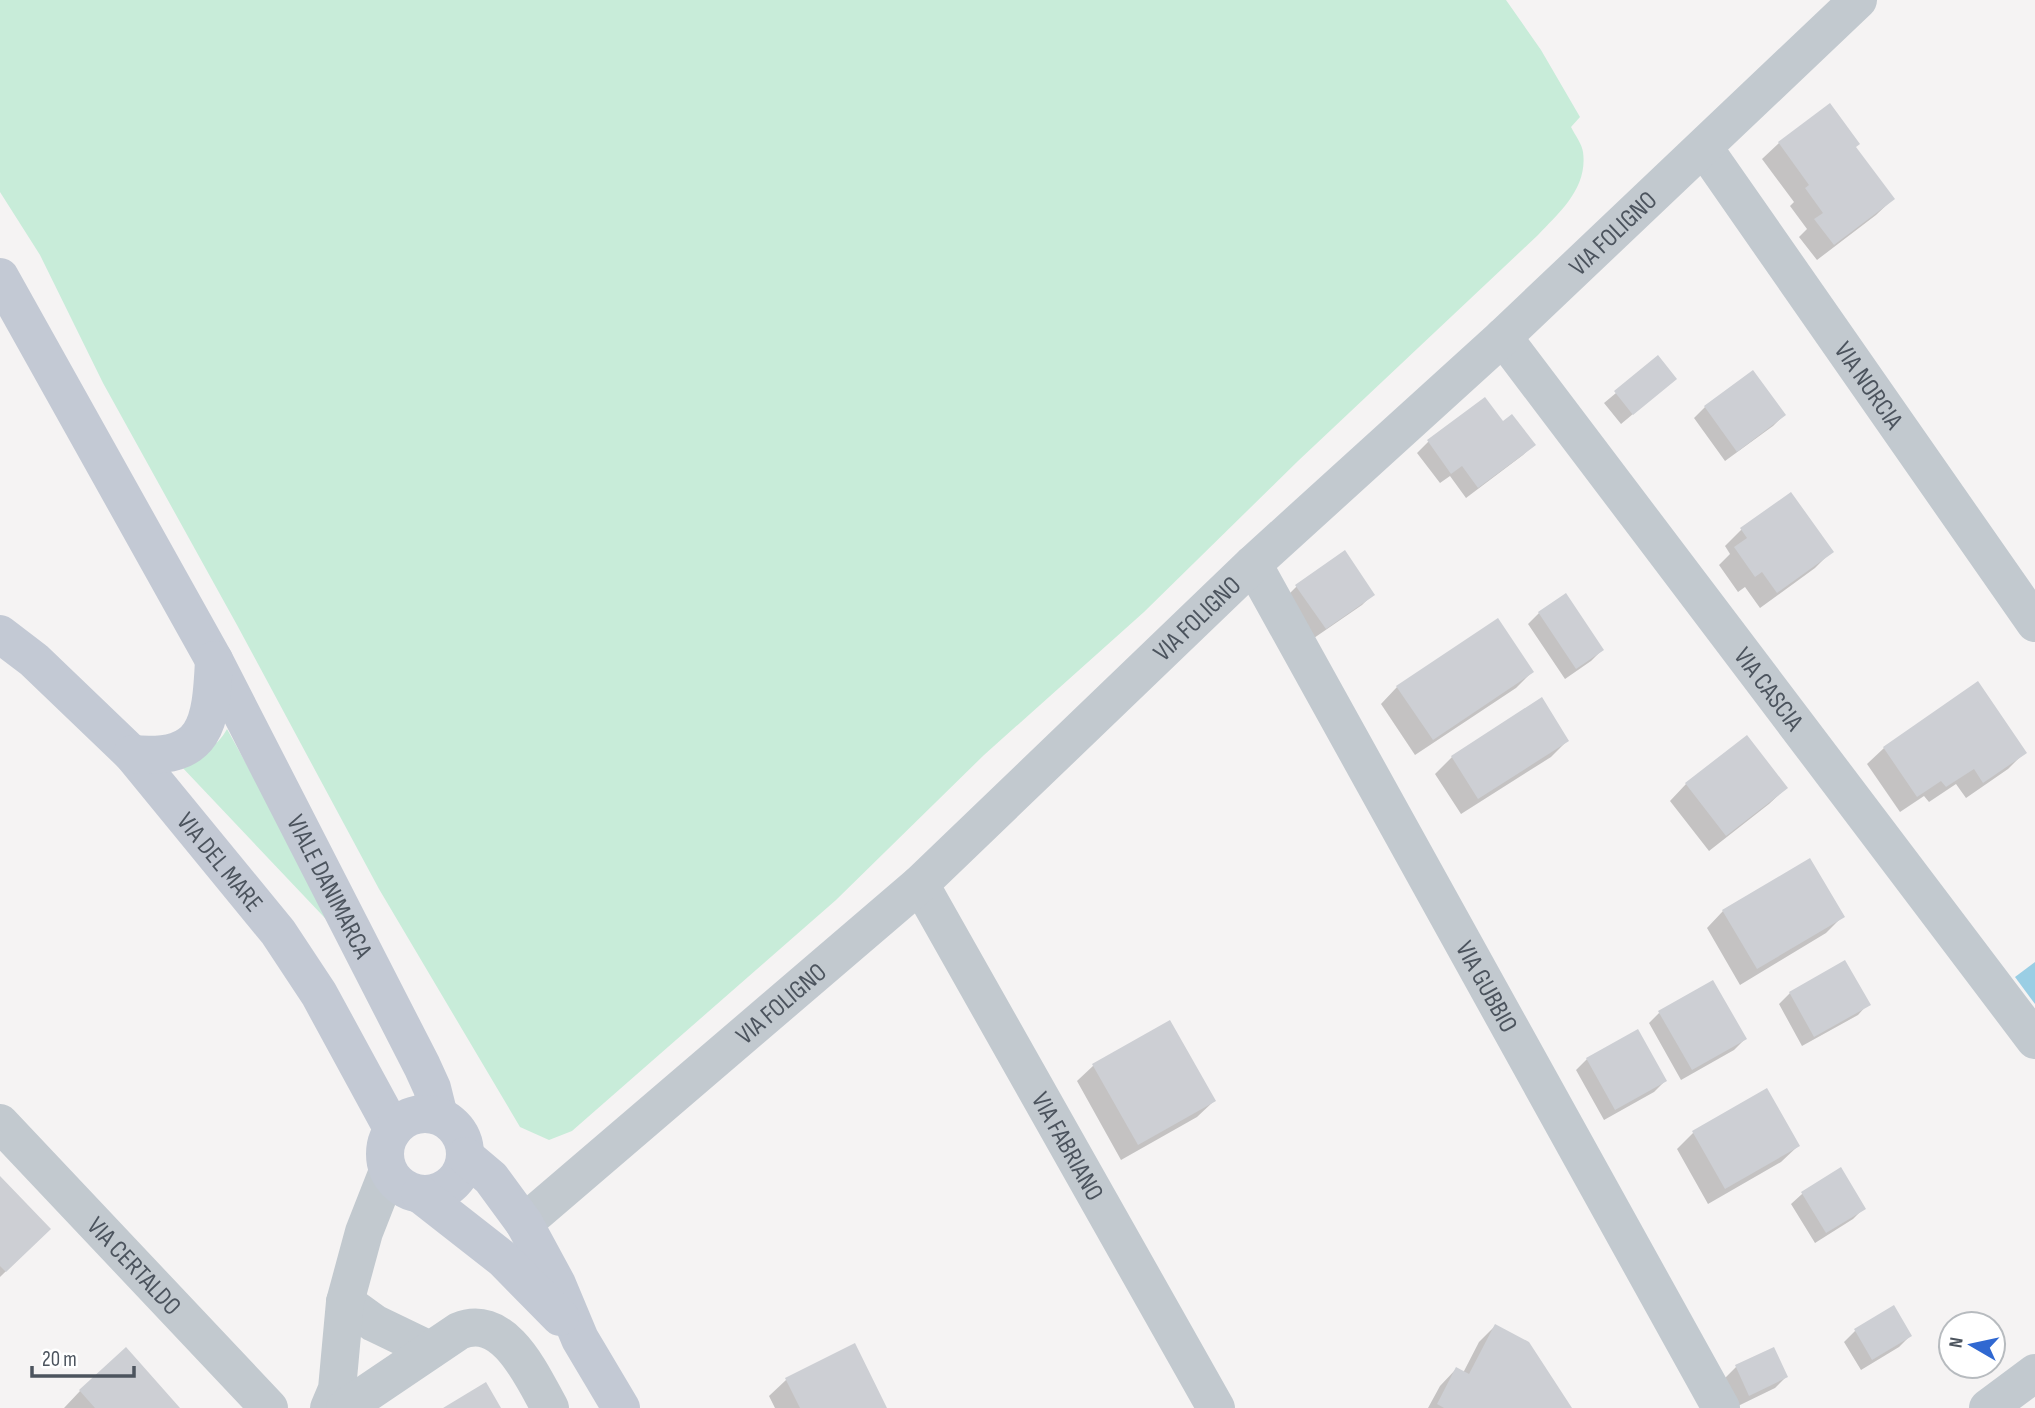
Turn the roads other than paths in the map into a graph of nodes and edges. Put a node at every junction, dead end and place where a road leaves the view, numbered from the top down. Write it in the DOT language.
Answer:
graph roads {
  1 [pos="1858,0"];
  2 [pos="1704,148"];
  3 [pos="0,277"];
  4 [pos="1503,337"];
  5 [pos="1253,564"];
  6 [pos="2035,623"];
  7 [pos="0,634"];
  8 [pos="214,660"];
  9 [pos="132,754"];
  10 [pos="920,884"];
  11 [pos="2035,1040"];
  12 [pos="439,1116"];
  13 [pos="0,1124"];
  14 [pos="393,1130"];
  15 [pos="466,1156"];
  16 [pos="388,1171"];
  17 [pos="420,1195"];
  18 [pos="524,1223"];
  19 [pos="345,1302"];
  20 [pos="580,1339"];
  21 [pos="430,1350"];
  22 [pos="2035,1373"];
  23 [pos="270,1408"];
  24 [pos="329,1408"];
  25 [pos="345,1408"];
  26 [pos="550,1408"];
  27 [pos="621,1408"];
  28 [pos="1216,1408"];
  29 [pos="1721,1408"];
  30 [pos="1988,1408"];
  1 -- 2 [label="street, VIA FOLIGNO"];
  2 -- 4 [label="street, VIA FOLIGNO"];
  2 -- 6 [label="street, VIA NORCIA"];
  3 -- 8 [label="main road, VIALE DANIMARCA"];
  4 -- 5 [label="street, VIA FOLIGNO"];
  4 -- 11 [label="street, VIA CASCIA"];
  5 -- 10 [label="street, VIA FOLIGNO"];
  5 -- 29 [label="street, VIA GUBBIO"];
  7 -- 9 [label="main road, VIA DEL MARE"];
  8 -- 9 [label="main road"];
  8 -- 12 [label="main road, VIALE DANIMARCA"];
  9 -- 14 [label="main road, VIA DEL MARE"];
  10 -- 18 [label="street, VIA FOLIGNO"];
  10 -- 28 [label="street, VIA FABRIANO"];
  12 -- 14 [label="main road"];
  12 -- 15 [label="main road"];
  13 -- 23 [label="street, VIA CERTALDO"];
  14 -- 16 [label="main road"];
  15 -- 17 [label="main road"];
  15 -- 18 [label="main road"];
  16 -- 17 [label="main road"];
  16 -- 19 [label="street"];
  17 -- 20 [label="main road"];
  18 -- 20 [label="main road"];
  19 -- 21 [label="street"];
  19 -- 24 [label="street"];
  20 -- 27 [label="main road"];
  21 -- 25 [label="street"];
  21 -- 26 [label="street"];
  22 -- 30 [label="street"];
}
